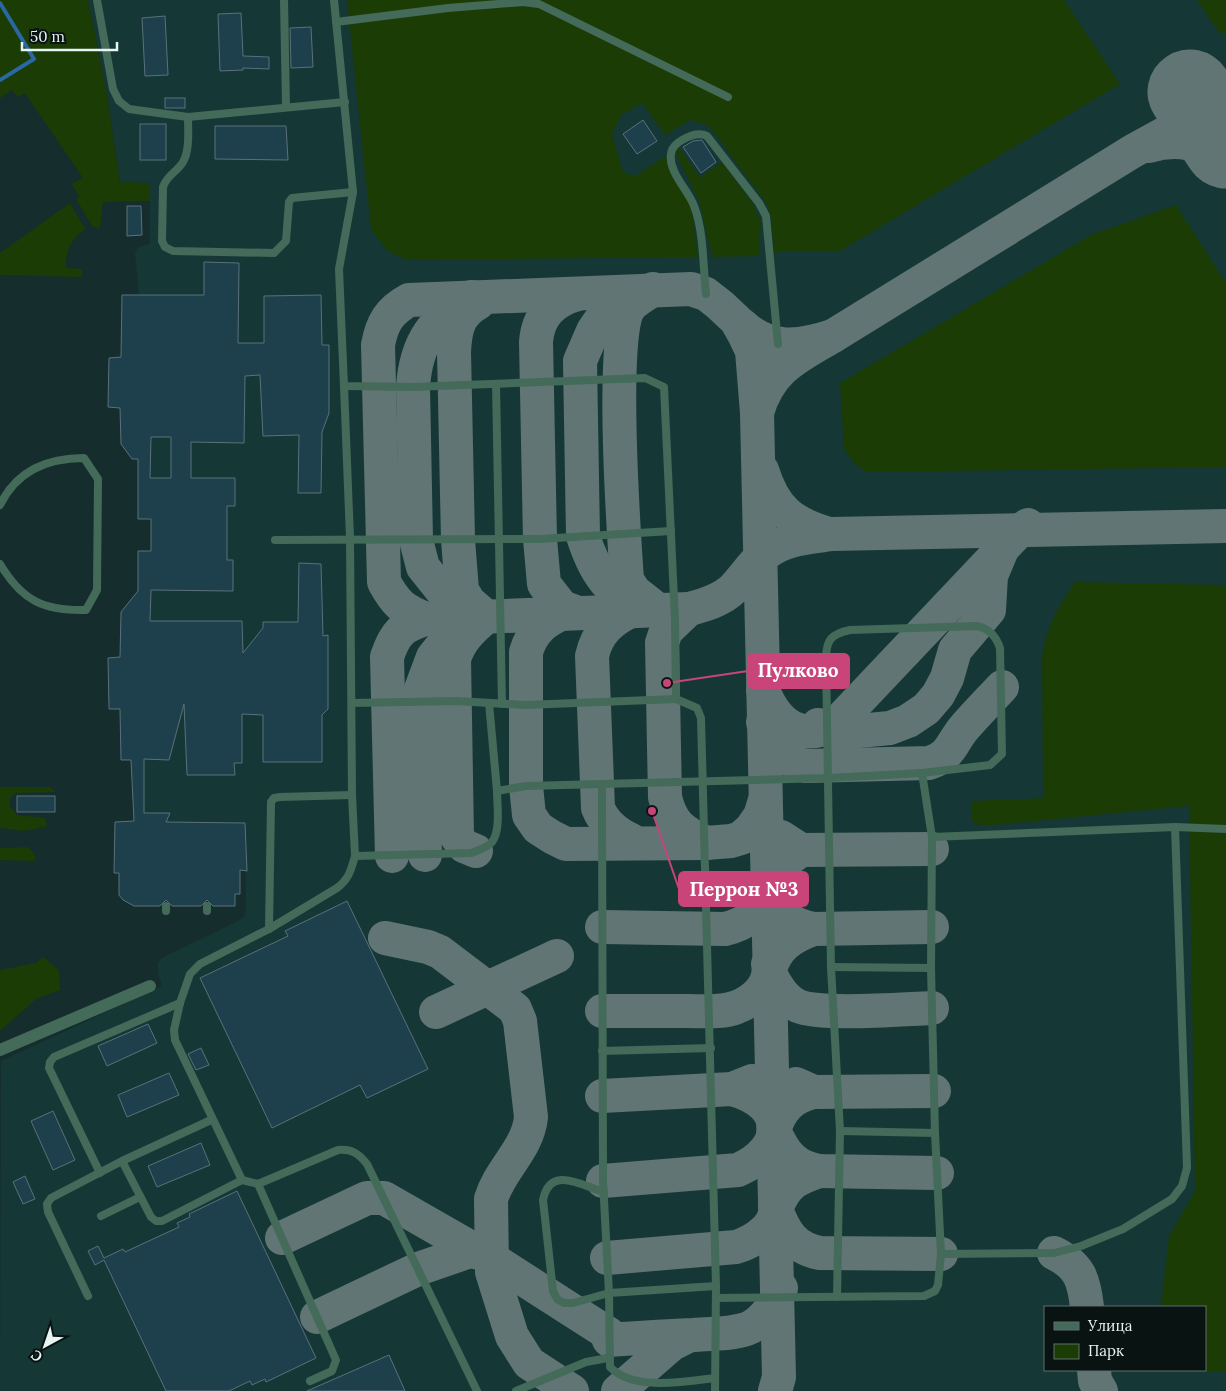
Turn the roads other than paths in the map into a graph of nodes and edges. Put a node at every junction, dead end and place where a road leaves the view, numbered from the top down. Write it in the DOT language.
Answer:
graph roads {
  1 [pos="97,0"];
  2 [pos="284,0"];
  3 [pos="334,0"];
  4 [pos="336,22"];
  5 [pos="728,97"];
  6 [pos="345,102"];
  7 [pos="286,106"];
  8 [pos="188,117"];
  9 [pos="353,192"];
  10 [pos="706,294"];
  11 [pos="778,344"];
  12 [pos="496,384"];
  13 [pos="344,386"];
  14 [pos="0,505"];
  15 [pos="671,531"];
  16 [pos="350,538"];
  17 [pos="499,539"];
  18 [pos="275,540"];
  19 [pos="0,564"];
  20 [pos="676,699"];
  21 [pos="352,703"];
  22 [pos="490,703"];
  23 [pos="502,704"];
  24 [pos="922,773"];
  25 [pos="829,778"];
  26 [pos="704,782"];
  27 [pos="602,785"];
  28 [pos="497,792"];
  29 [pos="352,795"];
  30 [pos="1174,827"];
  31 [pos="1226,829"];
  32 [pos="932,837"];
  33 [pos="355,856"];
  34 [pos="269,929"];
  35 [pos="831,967"];
  36 [pos="931,968"];
  37 [pos="150,986"];
  38 [pos="180,1003"];
  39 [pos="711,1048"];
  40 [pos="0,1050"];
  41 [pos="602,1051"];
  42 [pos="211,1120"];
  43 [pos="840,1131"];
  44 [pos="935,1133"];
  45 [pos="122,1162"];
  46 [pos="100,1173"];
  47 [pos="242,1180"];
  48 [pos="258,1184"];
  49 [pos="604,1192"];
  50 [pos="140,1196"];
  51 [pos="102,1216"];
  52 [pos="941,1254"];
  53 [pos="716,1286"];
  54 [pos="609,1293"];
  55 [pos="88,1296"];
  56 [pos="837,1297"];
  57 [pos="716,1298"];
  58 [pos="608,1358"];
  59 [pos="715,1378"];
  60 [pos="310,1381"];
  61 [pos="657,1388"];
  62 [pos="477,1391"];
  63 [pos="516,1391"];
  64 [pos="716,1391"];
  1 -- 8 [label="lane"];
  2 -- 7 [label="lane"];
  3 -- 4 [label="lane"];
  4 -- 5 [label="lane"];
  4 -- 6 [label="lane"];
  6 -- 7 [label="lane"];
  6 -- 9 [label="lane"];
  7 -- 8 [label="lane"];
  8 -- 9 [label="lane"];
  9 -- 13 [label="lane"];
  10 -- 11 [label="lane"];
  12 -- 13 [label="lane"];
  12 -- 15 [label="lane"];
  12 -- 17 [label="lane"];
  13 -- 16 [label="lane"];
  14 -- 19 [label="lane"];
  15 -- 17 [label="lane"];
  15 -- 20 [label="lane"];
  16 -- 17 [label="lane"];
  16 -- 18 [label="lane"];
  16 -- 21 [label="lane"];
  17 -- 23 [label="lane"];
  20 -- 23 [label="lane"];
  20 -- 26 [label="lane"];
  21 -- 22 [label="lane"];
  21 -- 29 [label="lane"];
  22 -- 23 [label="lane"];
  22 -- 28 [label="lane"];
  24 -- 25 [label="lane"];
  24 -- 25 [label="lane"];
  24 -- 32 [label="lane"];
  25 -- 26 [label="lane"];
  25 -- 35 [label="lane"];
  26 -- 27 [label="lane"];
  26 -- 39 [label="lane"];
  27 -- 28 [label="lane"];
  27 -- 41 [label="lane"];
  28 -- 33 [label="lane"];
  29 -- 33 [label="lane"];
  29 -- 34 [label="lane"];
  30 -- 31 [label="lane"];
  30 -- 32 [label="lane"];
  30 -- 52 [label="lane"];
  32 -- 36 [label="lane"];
  33 -- 34 [label="lane"];
  34 -- 38 [label="lane"];
  35 -- 36 [label="lane"];
  35 -- 43 [label="lane"];
  36 -- 44 [label="lane"];
  37 -- 40 [label="street"];
  38 -- 42 [label="lane"];
  38 -- 46 [label="lane"];
  39 -- 41 [label="lane"];
  39 -- 53 [label="lane"];
  41 -- 49 [label="lane"];
  42 -- 45 [label="lane"];
  42 -- 47 [label="lane"];
  43 -- 44 [label="lane"];
  43 -- 56 [label="lane"];
  44 -- 52 [label="lane"];
  45 -- 46 [label="lane"];
  45 -- 50 [label="lane"];
  46 -- 55 [label="lane"];
  47 -- 48 [label="lane"];
  47 -- 50 [label="lane"];
  48 -- 60 [label="lane"];
  48 -- 62 [label="lane"];
  49 -- 54 [label="lane"];
  49 -- 54 [label="lane"];
  50 -- 51 [label="lane"];
  52 -- 56 [label="lane"];
  53 -- 54 [label="lane"];
  53 -- 57 [label="lane"];
  54 -- 58 [label="lane"];
  56 -- 57 [label="lane"];
  57 -- 59 [label="lane"];
  58 -- 61 [label="lane"];
  58 -- 63 [label="lane"];
  59 -- 61 [label="lane"];
  59 -- 64 [label="lane"];
}
